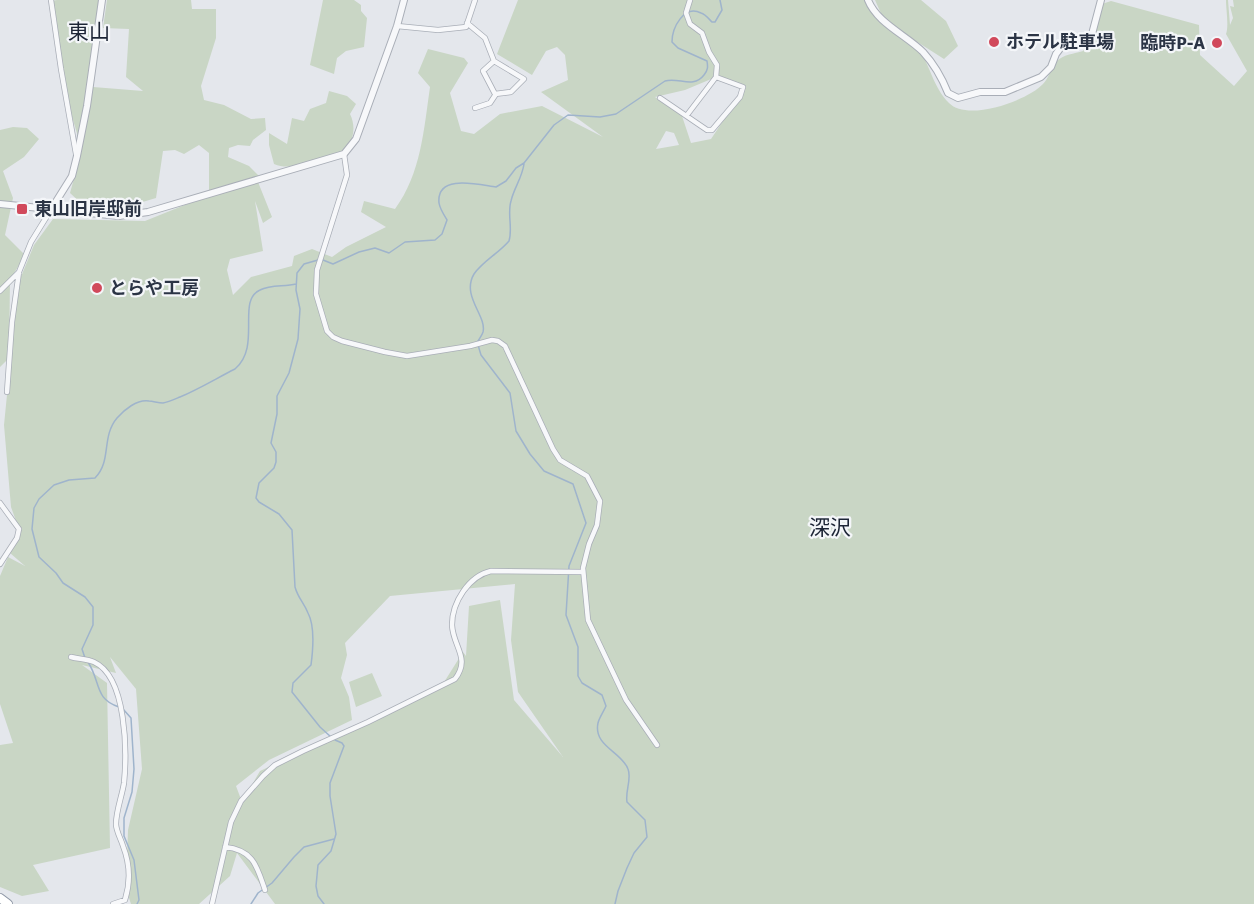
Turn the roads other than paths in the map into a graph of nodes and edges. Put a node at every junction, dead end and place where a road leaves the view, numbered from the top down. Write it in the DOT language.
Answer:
graph roads {
  1 [pos="51,0"];
  2 [pos="102,0"];
  3 [pos="404,0"];
  4 [pos="475,0"];
  5 [pos="690,0"];
  6 [pos="868,0"];
  7 [pos="1101,0"];
  8 [pos="467,23"];
  9 [pos="397,26"];
  10 [pos="494,61"];
  11 [pos="716,77"];
  12 [pos="496,94"];
  13 [pos="660,98"];
  14 [pos="475,108"];
  15 [pos="687,115"];
  16 [pos="344,154"];
  17 [pos="77,156"];
  18 [pos="0,204"];
  19 [pos="52,208"];
  20 [pos="19,272"];
  21 [pos="0,291"];
  22 [pos="7,392"];
  23 [pos="0,502"];
  24 [pos="0,564"];
  25 [pos="583,572"];
  26 [pos="71,657"];
  27 [pos="657,745"];
  28 [pos="225,847"];
  29 [pos="265,890"];
  30 [pos="0,898"];
  31 [pos="8,904"];
  32 [pos="113,904"];
  33 [pos="212,904"];
  1 -- 17 [label="street"];
  2 -- 17 [label="street"];
  3 -- 9 [label="street"];
  4 -- 8 [label="street"];
  5 -- 11 [label="street"];
  6 -- 7 [label="street"];
  8 -- 9 [label="street"];
  8 -- 10 [label="street"];
  9 -- 16 [label="street"];
  10 -- 12 [label="street"];
  10 -- 12 [label="street"];
  11 -- 15 [label="street"];
  11 -- 15 [label="street"];
  12 -- 14 [label="street"];
  13 -- 15 [label="street"];
  16 -- 19 [label="street"];
  16 -- 25 [label="street"];
  17 -- 19 [label="street"];
  18 -- 19 [label="street"];
  19 -- 20 [label="street"];
  20 -- 21 [label="street"];
  20 -- 22 [label="street"];
  23 -- 24 [label="street"];
  25 -- 27 [label="street"];
  25 -- 28 [label="street"];
  26 -- 32 [label="street"];
  28 -- 29 [label="street"];
  28 -- 33 [label="street"];
  30 -- 31 [label="highway"];
}
